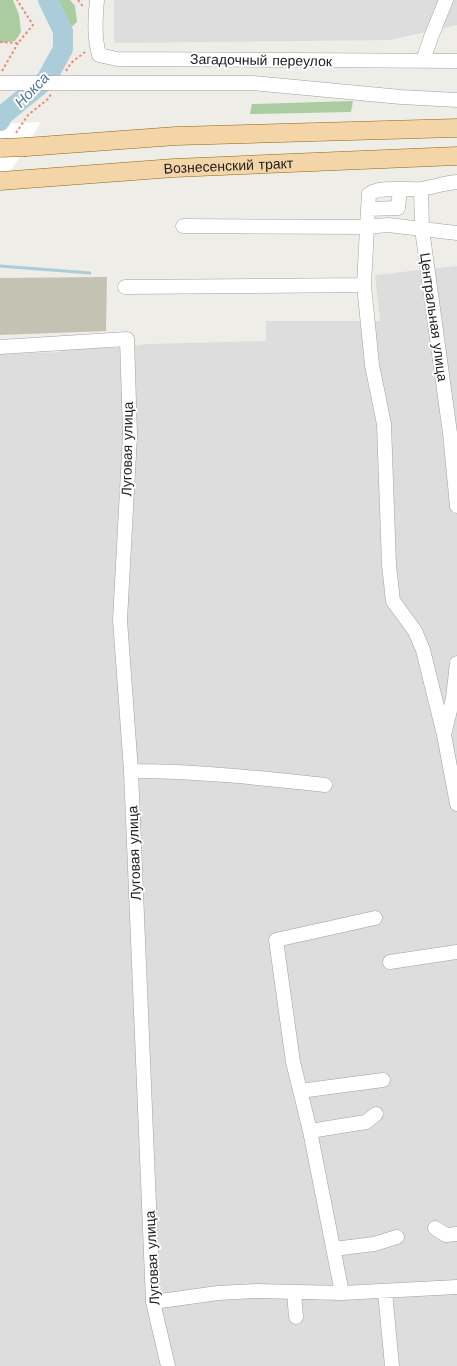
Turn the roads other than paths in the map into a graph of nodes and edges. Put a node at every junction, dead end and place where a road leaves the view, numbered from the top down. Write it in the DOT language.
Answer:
graph roads {
  1 [pos="97,0"];
  2 [pos="446,0"];
  3 [pos="423,61"];
  4 [pos="457,61"];
  5 [pos="0,83"];
  6 [pos="457,100"];
  7 [pos="457,128"];
  8 [pos="13,144"];
  9 [pos="457,156"];
  10 [pos="2,181"];
  11 [pos="457,182"];
  12 [pos="421,189"];
  13 [pos="183,226"];
  14 [pos="366,227"];
  15 [pos="422,229"];
  16 [pos="457,233"];
  17 [pos="364,285"];
  18 [pos="125,287"];
  19 [pos="0,348"];
  20 [pos="457,506"];
  21 [pos="457,663"];
  22 [pos="444,735"];
  23 [pos="131,771"];
  24 [pos="325,785"];
  25 [pos="457,804"];
  26 [pos="374,918"];
  27 [pos="457,952"];
  28 [pos="390,962"];
  29 [pos="383,1080"];
  30 [pos="300,1090"];
  31 [pos="376,1114"];
  32 [pos="310,1131"];
  33 [pos="435,1228"];
  34 [pos="457,1234"];
  35 [pos="398,1236"];
  36 [pos="334,1249"];
  37 [pos="457,1287"];
  38 [pos="294,1292"];
  39 [pos="385,1292"];
  40 [pos="342,1293"];
  41 [pos="153,1302"];
  42 [pos="296,1318"];
  43 [pos="168,1366"];
  44 [pos="392,1366"];
  1 -- 3 [label="street, Загадочный переулок"];
  2 -- 3 [label="street"];
  3 -- 4 [label="street, Загадочный переулок"];
  5 -- 6 [label="street, bridge"];
  7 -- 8 [label="main road"];
  9 -- 10 [label="main road, Вознесенский тракт"];
  11 -- 12 [label="street"];
  12 -- 14 [label="street"];
  12 -- 15 [label="street, Центральная улица"];
  13 -- 14 [label="street"];
  14 -- 15 [label="street"];
  14 -- 17 [label="street"];
  15 -- 16 [label="street"];
  15 -- 20 [label="street, Центральная улица"];
  17 -- 18 [label="street"];
  17 -- 22 [label="street"];
  19 -- 23 [label="street, Луговая улица"];
  21 -- 22 [label="street"];
  22 -- 25 [label="street"];
  23 -- 24 [label="street"];
  23 -- 41 [label="street, Луговая улица"];
  26 -- 30 [label="street"];
  27 -- 28 [label="street"];
  29 -- 30 [label="street"];
  30 -- 32 [label="street"];
  31 -- 32 [label="street"];
  32 -- 36 [label="street"];
  33 -- 34 [label="street"];
  35 -- 36 [label="street"];
  36 -- 40 [label="street"];
  37 -- 39 [label="street"];
  38 -- 40 [label="street"];
  38 -- 41 [label="street"];
  38 -- 42 [label="street"];
  39 -- 40 [label="street"];
  39 -- 44 [label="street"];
  41 -- 43 [label="street, Луговая улица"];
}
